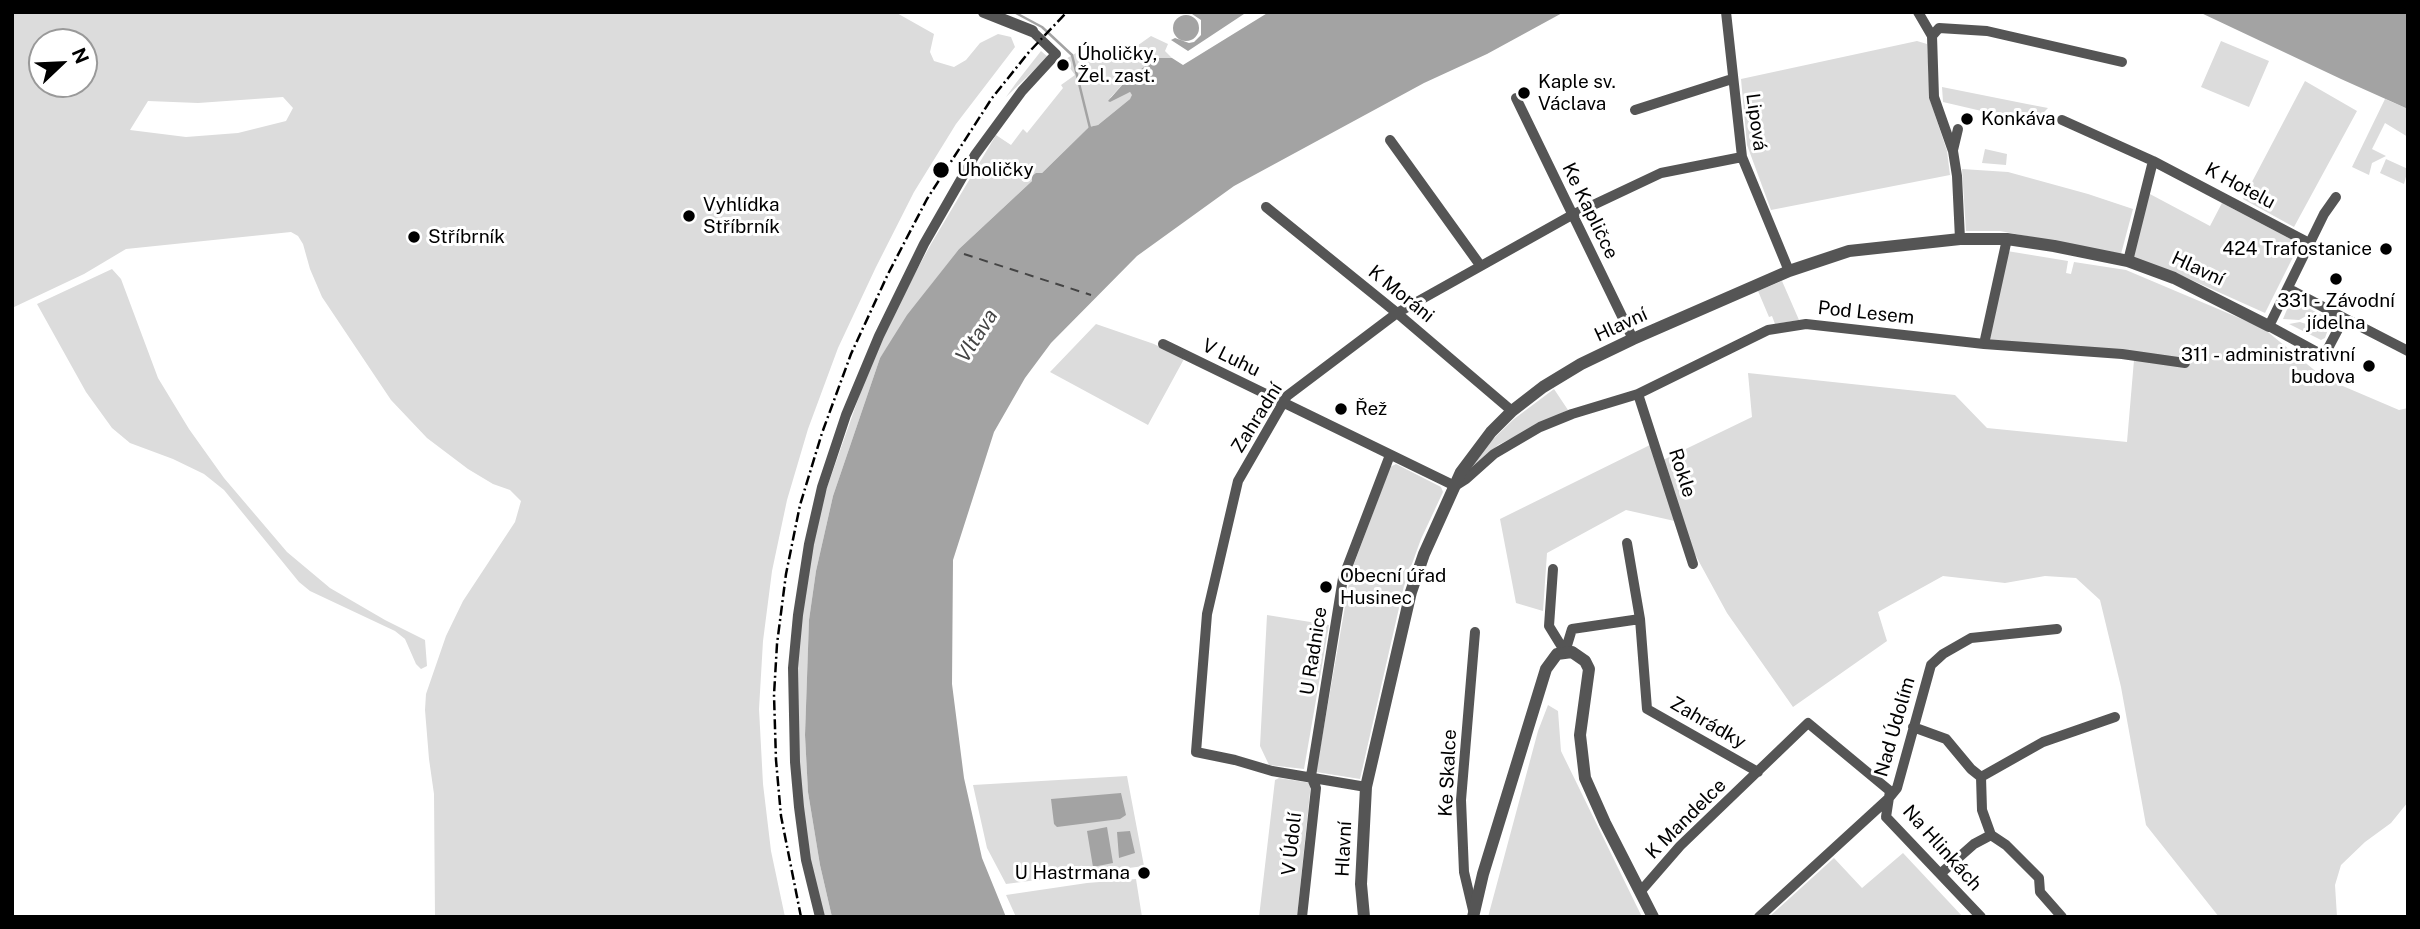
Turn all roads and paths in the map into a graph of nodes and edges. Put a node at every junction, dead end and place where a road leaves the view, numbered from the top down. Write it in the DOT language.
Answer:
graph roads {
  1 [pos="984,12"];
  2 [pos="1726,12"];
  3 [pos="1918,12"];
  4 [pos="1026,28"];
  5 [pos="1931,36"];
  6 [pos="2122,62"];
  7 [pos="1732,79"];
  8 [pos="1516,98"];
  9 [pos="1635,110"];
  10 [pos="2062,120"];
  11 [pos="1958,129"];
  12 [pos="1390,141"];
  13 [pos="1953,151"];
  14 [pos="1742,156"];
  15 [pos="2153,161"];
  16 [pos="2336,197"];
  17 [pos="1266,207"];
  18 [pos="1572,215"];
  19 [pos="1960,239"];
  20 [pos="2007,239"];
  21 [pos="2309,243"];
  22 [pos="2128,261"];
  23 [pos="1480,265"];
  24 [pos="1789,271"];
  25 [pos="2289,289"];
  26 [pos="1397,313"];
  27 [pos="2344,318"];
  28 [pos="2269,326"];
  29 [pos="1633,339"];
  30 [pos="1163,344"];
  31 [pos="1984,344"];
  32 [pos="2408,351"];
  33 [pos="2185,363"];
  34 [pos="1638,394"];
  35 [pos="1284,403"];
  36 [pos="1513,411"];
  37 [pos="1390,455"];
  38 [pos="1455,486"];
  39 [pos="1627,543"];
  40 [pos="1693,564"];
  41 [pos="1553,569"];
  42 [pos="1640,619"];
  43 [pos="2057,629"];
  44 [pos="1475,632"];
  45 [pos="1565,652"];
  46 [pos="2115,717"];
  47 [pos="1913,727"];
  48 [pos="1758,772"];
  49 [pos="1311,776"];
  50 [pos="1981,777"];
  51 [pos="1366,787"];
  52 [pos="1888,799"];
  53 [pos="1992,835"];
  54 [pos="1940,874"];
  55 [pos="1640,892"];
  56 [pos="1474,915"];
  57 [pos="820,917"];
  58 [pos="1302,917"];
  59 [pos="1364,917"];
  60 [pos="1653,917"];
  61 [pos="1759,917"];
  62 [pos="1980,917"];
  63 [pos="2062,917"];
  1 -- 4 [label="street"];
  2 -- 7 [label="street, Lipová"];
  3 -- 5 [label="street"];
  4 -- 57 [label="street"];
  5 -- 6 [label="street"];
  5 -- 13 [label="street"];
  7 -- 9 [label="street"];
  7 -- 14 [label="street, Lipová"];
  8 -- 18 [label="street, Ke Kapličce"];
  10 -- 15 [label="street, K Hotelu"];
  11 -- 13 [label="street"];
  12 -- 23 [label="street"];
  13 -- 19 [label="street"];
  14 -- 18 [label="street, Zahradní"];
  14 -- 24 [label="street, Lipová"];
  15 -- 21 [label="street, K Hotelu"];
  15 -- 22 [label="street"];
  16 -- 21 [label="street"];
  17 -- 26 [label="street, K Moráni"];
  18 -- 23 [label="street, Zahradní"];
  18 -- 29 [label="street, Ke Kapličce"];
  19 -- 20 [label="street, Hlavní"];
  19 -- 24 [label="street, Hlavní"];
  20 -- 22 [label="street, Hlavní"];
  20 -- 31 [label="street"];
  21 -- 25 [label="street"];
  22 -- 28 [label="street, Hlavní"];
  23 -- 26 [label="street, Zahradní"];
  24 -- 29 [label="street, Hlavní"];
  25 -- 27 [label="street"];
  25 -- 28 [label="street"];
  26 -- 35 [label="street, Zahradní"];
  26 -- 36 [label="street, K Moráni"];
  27 -- 28 [label="street, Hlavní"];
  27 -- 32 [label="street"];
  29 -- 36 [label="street, Hlavní"];
  30 -- 35 [label="street, V Luhu"];
  31 -- 33 [label="street, Pod Lesem"];
  31 -- 34 [label="street, Pod Lesem"];
  34 -- 38 [label="street, Pod Lesem"];
  34 -- 40 [label="street, Rokle"];
  35 -- 37 [label="street, V Luhu"];
  35 -- 49 [label="street, Zahradní"];
  36 -- 38 [label="street, Hlavní"];
  37 -- 38 [label="street, V Luhu"];
  37 -- 49 [label="street, U Radnice"];
  38 -- 51 [label="street, Hlavní"];
  39 -- 42 [label="street, Zahrádky"];
  41 -- 45 [label="street"];
  42 -- 45 [label="street"];
  42 -- 48 [label="street, Zahrádky"];
  43 -- 47 [label="street, Nad Údolím"];
  44 -- 56 [label="street, Ke Skalce"];
  45 -- 55 [label="street"];
  45 -- 56 [label="street"];
  46 -- 50 [label="street"];
  47 -- 50 [label="street"];
  47 -- 52 [label="street, Nad Údolím"];
  48 -- 52 [label="street"];
  48 -- 55 [label="street, K Mandelce"];
  49 -- 51 [label="street, Zahradní"];
  49 -- 58 [label="street, V Údolí"];
  50 -- 53 [label="street"];
  51 -- 59 [label="street, Hlavní"];
  52 -- 54 [label="street, Na Hlinkách"];
  52 -- 61 [label="street, Nad Údolím"];
  53 -- 54 [label="street"];
  53 -- 63 [label="street"];
  54 -- 62 [label="street, Na Hlinkách"];
  55 -- 60 [label="street"];
}
